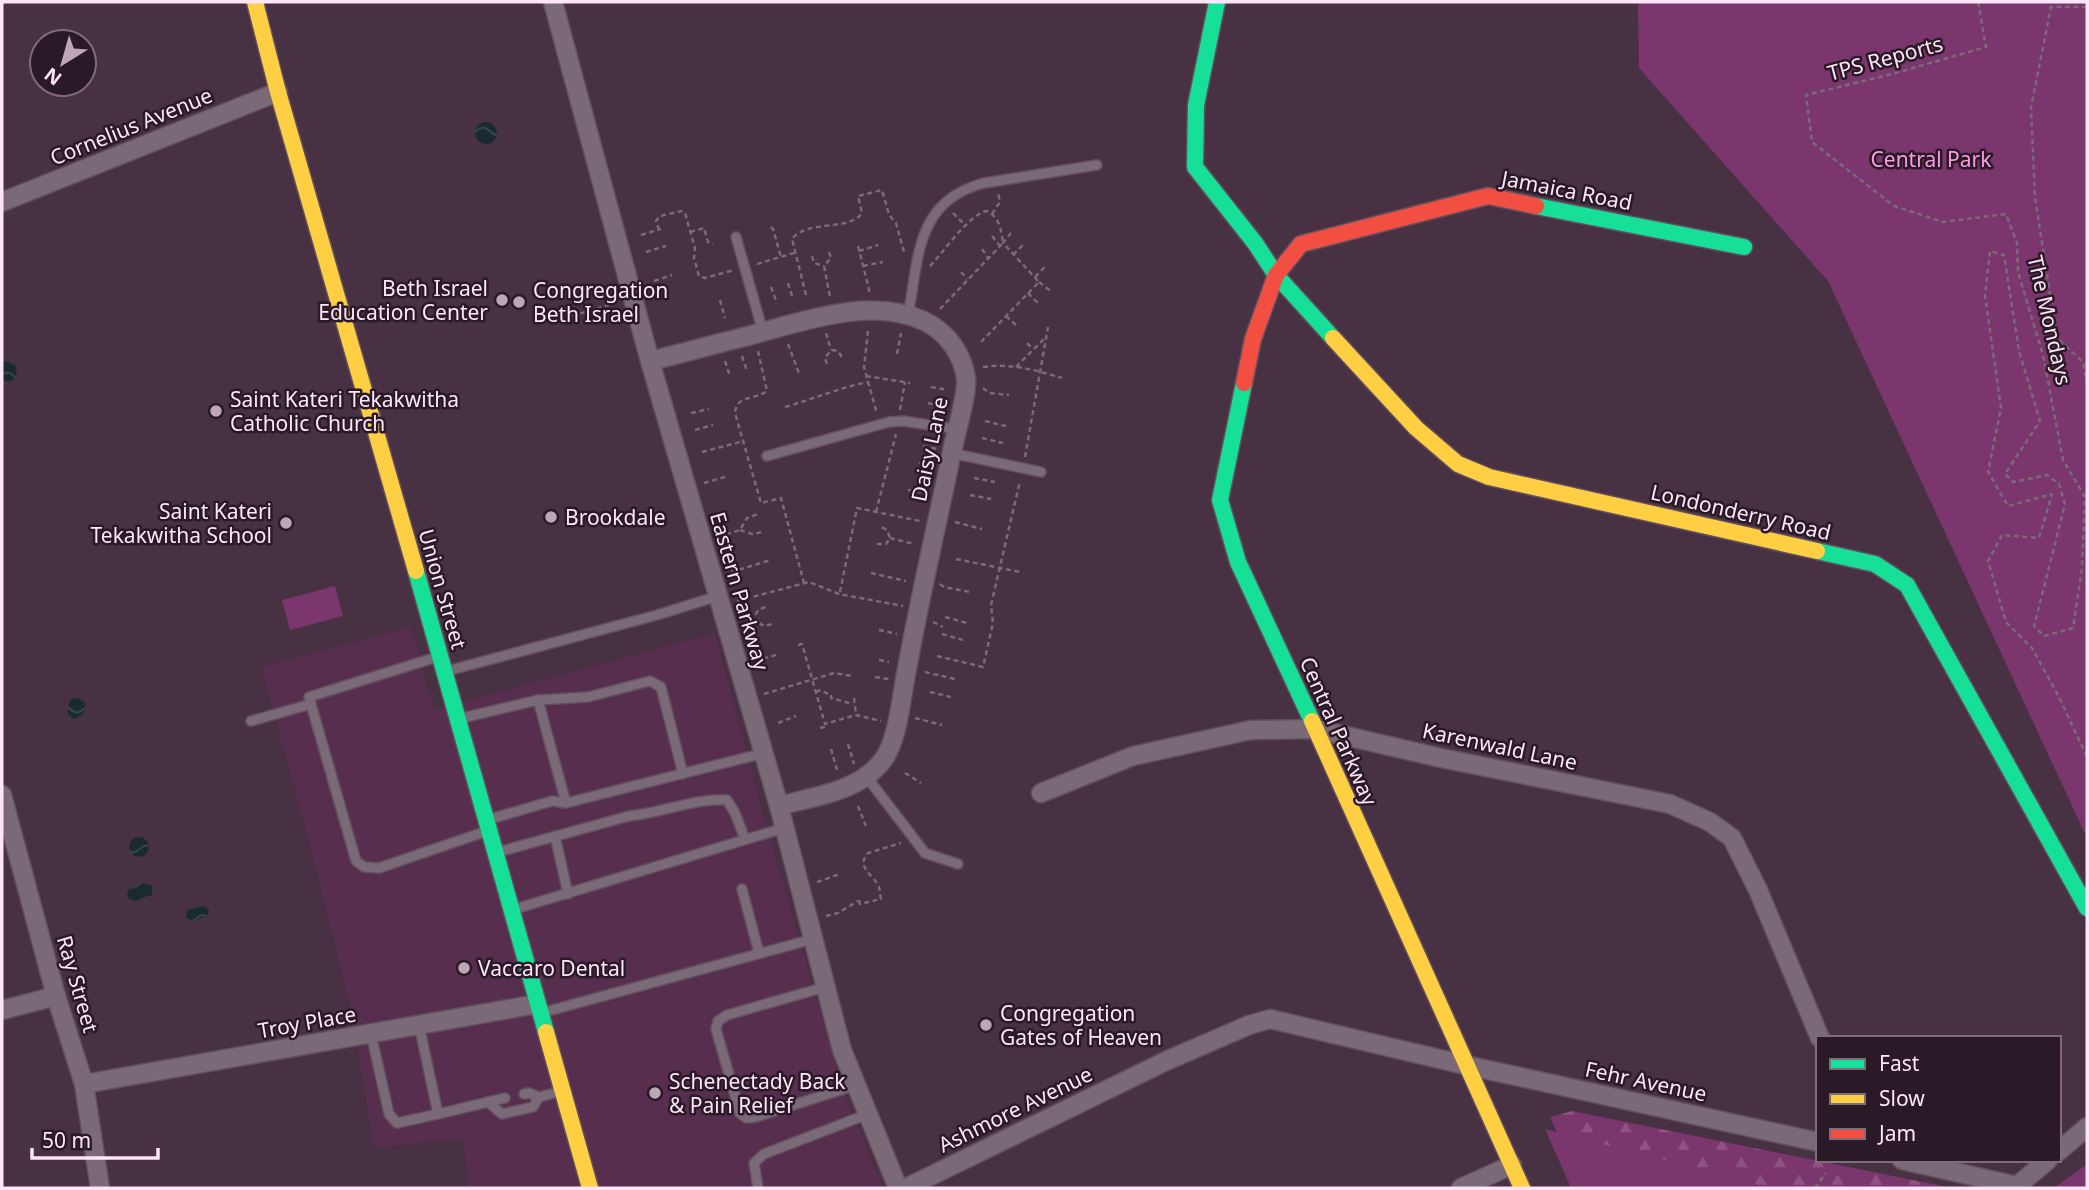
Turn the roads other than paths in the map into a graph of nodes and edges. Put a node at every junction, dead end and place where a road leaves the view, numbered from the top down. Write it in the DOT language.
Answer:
graph roads {
  1 [pos="255,2"];
  2 [pos="555,2"];
  3 [pos="1217,2"];
  4 [pos="278,92"];
  5 [pos="1097,165"];
  6 [pos="2,202"];
  7 [pos="736,237"];
  8 [pos="1744,247"];
  9 [pos="1276,275"];
  10 [pos="912,318"];
  11 [pos="763,332"];
  12 [pos="650,361"];
  13 [pos="957,429"];
  14 [pos="944,451"];
  15 [pos="767,456"];
  16 [pos="1041,472"];
  17 [pos="720,601"];
  18 [pos="442,664"];
  19 [pos="538,700"];
  20 [pos="311,704"];
  21 [pos="458,719"];
  22 [pos="251,721"];
  23 [pos="1316,729"];
  24 [pos="764,753"];
  25 [pos="860,770"];
  26 [pos="683,774"];
  27 [pos="1041,793"];
  28 [pos="2,795"];
  29 [pos="566,803"];
  30 [pos="779,806"];
  31 [pos="488,825"];
  32 [pos="784,828"];
  33 [pos="555,836"];
  34 [pos="745,839"];
  35 [pos="495,852"];
  36 [pos="958,864"];
  37 [pos="742,889"];
  38 [pos="568,894"];
  39 [pos="2087,908"];
  40 [pos="511,910"];
  41 [pos="813,939"];
  42 [pos="760,953"];
  43 [pos="825,987"];
  44 [pos="56,996"];
  45 [pos="539,1008"];
  46 [pos="2,1010"];
  47 [pos="419,1025"];
  48 [pos="371,1034"];
  49 [pos="1819,1036"];
  50 [pos="1465,1065"];
  51 [pos="84,1084"];
  52 [pos="856,1084"];
  53 [pos="563,1091"];
  54 [pos="524,1094"];
  55 [pos="539,1097"];
  56 [pos="505,1098"];
  57 [pos="488,1102"];
  58 [pos="438,1114"];
  59 [pos="868,1114"];
  60 [pos="2087,1127"];
  61 [pos="1816,1142"];
  62 [pos="2061,1149"];
  63 [pos="1911,1162"];
  64 [pos="2046,1162"];
  65 [pos="1511,1165"];
  66 [pos="2022,1187"];
  67 [pos="100,1188"];
  68 [pos="590,1188"];
  69 [pos="758,1188"];
  70 [pos="898,1188"];
  71 [pos="906,1188"];
  72 [pos="1461,1188"];
  73 [pos="1522,1188"];
  1 -- 4 [label="street, Union Street"];
  2 -- 12 [label="street, Eastern Parkway"];
  3 -- 9 [label="street, Londonderry Road"];
  4 -- 6 [label="street, Cornelius Avenue"];
  4 -- 18 [label="street, Union Street"];
  5 -- 10 [label="lane"];
  7 -- 11 [label="lane"];
  8 -- 9 [label="street, Jamaica Road"];
  9 -- 23 [label="street, Central Parkway"];
  9 -- 39 [label="street, Londonderry Road"];
  10 -- 11 [label="street"];
  10 -- 13 [label="street, Daisy Lane"];
  11 -- 12 [label="street"];
  12 -- 17 [label="street, Eastern Parkway"];
  13 -- 14 [label="street, Daisy Lane"];
  13 -- 15 [label="lane"];
  14 -- 16 [label="lane"];
  14 -- 25 [label="street, Daisy Lane"];
  17 -- 18 [label="lane"];
  17 -- 24 [label="street, Eastern Parkway"];
  18 -- 20 [label="lane"];
  18 -- 21 [label="street, Union Street"];
  19 -- 21 [label="lane"];
  19 -- 26 [label="lane"];
  19 -- 29 [label="lane"];
  20 -- 22 [label="lane"];
  20 -- 31 [label="lane"];
  21 -- 31 [label="street, Union Street"];
  23 -- 27 [label="street, Karenwald Lane"];
  23 -- 49 [label="street, Karenwald Lane"];
  23 -- 50 [label="street, Central Parkway"];
  24 -- 26 [label="lane"];
  24 -- 30 [label="street, Eastern Parkway"];
  25 -- 30 [label="street, Daisy Lane"];
  25 -- 36 [label="lane"];
  26 -- 29 [label="lane"];
  28 -- 44 [label="street, Ray Street"];
  29 -- 31 [label="lane"];
  30 -- 32 [label="street, Eastern Parkway"];
  31 -- 35 [label="street, Union Street"];
  32 -- 34 [label="lane"];
  32 -- 41 [label="street, Eastern Parkway"];
  33 -- 34 [label="lane"];
  33 -- 35 [label="lane"];
  33 -- 38 [label="lane"];
  34 -- 38 [label="lane"];
  35 -- 40 [label="street, Union Street"];
  37 -- 42 [label="lane"];
  38 -- 40 [label="lane"];
  40 -- 45 [label="street, Union Street"];
  41 -- 42 [label="lane"];
  41 -- 43 [label="street, Eastern Parkway"];
  42 -- 45 [label="lane"];
  43 -- 52 [label="street, Eastern Parkway"];
  43 -- 52 [label="lane"];
  44 -- 46 [label="street"];
  44 -- 51 [label="street, Ray Street"];
  45 -- 47 [label="street, Troy Place"];
  45 -- 53 [label="street, Union Street"];
  47 -- 48 [label="street, Troy Place"];
  47 -- 58 [label="lane"];
  48 -- 51 [label="street, Troy Place"];
  48 -- 58 [label="lane"];
  50 -- 61 [label="street, Fehr Avenue"];
  50 -- 65 [label="street, Central Parkway"];
  50 -- 71 [label="street, Ashmore Avenue"];
  51 -- 67 [label="street, Ray Street"];
  52 -- 59 [label="street, Eastern Parkway"];
  53 -- 55 [label="lane"];
  53 -- 68 [label="street, Union Street"];
  54 -- 55 [label="lane"];
  55 -- 57 [label="lane"];
  56 -- 57 [label="lane"];
  57 -- 58 [label="lane"];
  59 -- 69 [label="lane"];
  59 -- 70 [label="street, Eastern Parkway"];
  60 -- 62 [label="street"];
  63 -- 66 [label="street"];
  64 -- 66 [label="street"];
  65 -- 72 [label="street"];
  65 -- 73 [label="street, Central Parkway"];
}
